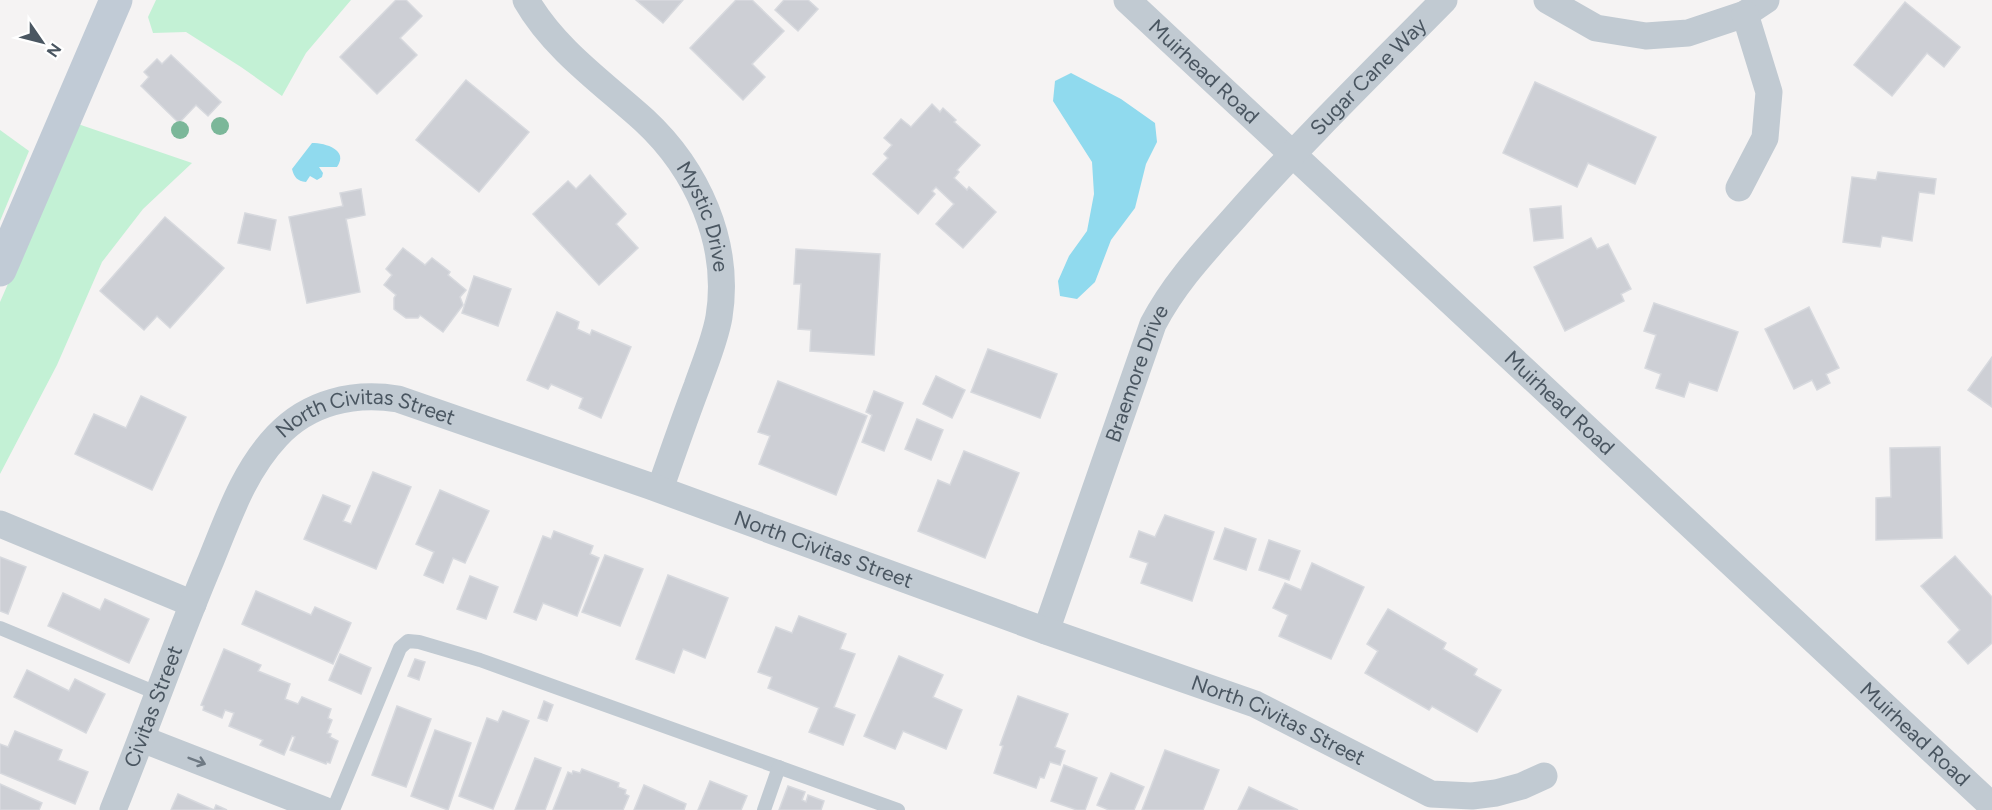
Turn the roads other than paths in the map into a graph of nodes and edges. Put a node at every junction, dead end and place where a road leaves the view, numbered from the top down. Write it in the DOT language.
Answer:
graph roads {
  1 [pos="116,0"];
  2 [pos="526,0"];
  3 [pos="1126,0"];
  4 [pos="1444,0"];
  5 [pos="1547,0"];
  6 [pos="1755,7"];
  7 [pos="1293,154"];
  8 [pos="1738,188"];
  9 [pos="0,270"];
  10 [pos="660,489"];
  11 [pos="0,524"];
  12 [pos="193,604"];
  13 [pos="0,628"];
  14 [pos="1046,631"];
  15 [pos="159,694"];
  16 [pos="142,740"];
  17 [pos="779,767"];
  18 [pos="1544,776"];
  19 [pos="1992,806"];
  20 [pos="113,810"];
  21 [pos="324,810"];
  22 [pos="333,810"];
  23 [pos="764,810"];
  24 [pos="898,810"];
  1 -- 9 [label="main road"];
  2 -- 10 [label="street, Mystic Drive"];
  3 -- 7 [label="street, Muirhead Road"];
  4 -- 7 [label="street, Sugar Cane Way"];
  5 -- 6 [label="street"];
  6 -- 8 [label="street"];
  7 -- 14 [label="street, Braemore Drive"];
  7 -- 19 [label="street, Muirhead Road"];
  10 -- 12 [label="street, North Civitas Street"];
  10 -- 14 [label="street, North Civitas Street"];
  11 -- 12 [label="street"];
  12 -- 15 [label="street, Civitas Street"];
  13 -- 15 [label="lane"];
  14 -- 18 [label="street, North Civitas Street"];
  15 -- 16 [label="street, Civitas Street"];
  16 -- 20 [label="street, Civitas Street"];
  16 -- 21 [label="street, one-way"];
  17 -- 22 [label="lane"];
  17 -- 23 [label="lane"];
  17 -- 24 [label="lane"];
}
